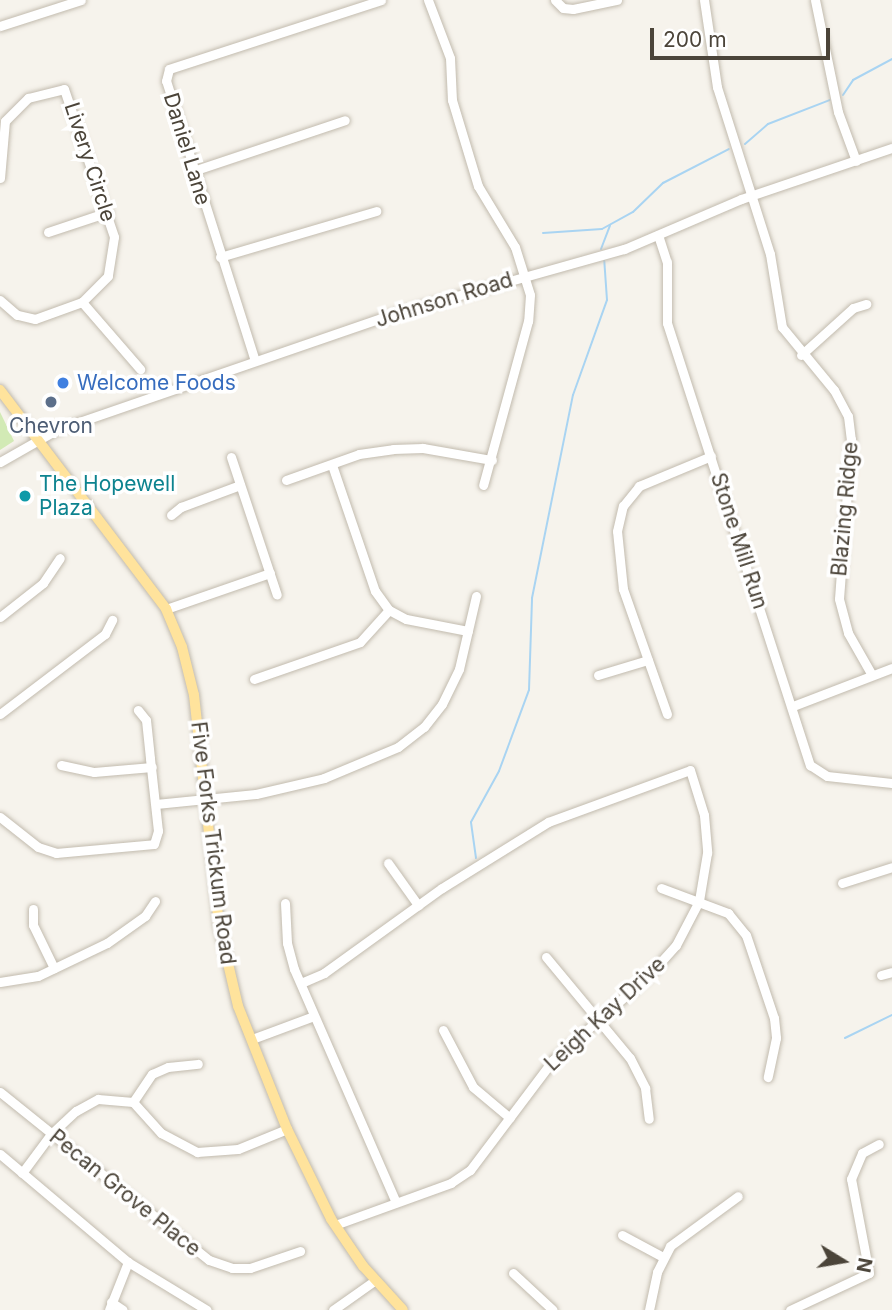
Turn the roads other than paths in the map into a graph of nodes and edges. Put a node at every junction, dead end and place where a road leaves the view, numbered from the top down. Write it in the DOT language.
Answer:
graph roads {
  1 [pos="81,0"];
  2 [pos="381,0"];
  3 [pos="428,0"];
  4 [pos="555,0"];
  5 [pos="617,0"];
  6 [pos="705,0"];
  7 [pos="815,0"];
  8 [pos="0,26"];
  9 [pos="345,120"];
  10 [pos="892,148"];
  11 [pos="856,161"];
  12 [pos="194,171"];
  13 [pos="0,178"];
  14 [pos="752,195"];
  15 [pos="376,211"];
  16 [pos="108,212"];
  17 [pos="48,232"];
  18 [pos="658,235"];
  19 [pos="220,257"];
  20 [pos="524,275"];
  21 [pos="0,300"];
  22 [pos="82,302"];
  23 [pos="866,304"];
  24 [pos="801,355"];
  25 [pos="255,362"];
  26 [pos="140,369"];
  27 [pos="0,390"];
  28 [pos="37,439"];
  29 [pos="711,456"];
  30 [pos="231,457"];
  31 [pos="492,460"];
  32 [pos="0,462"];
  33 [pos="332,466"];
  34 [pos="286,480"];
  35 [pos="240,485"];
  36 [pos="483,485"];
  37 [pos="172,515"];
  38 [pos="60,558"];
  39 [pos="270,573"];
  40 [pos="277,595"];
  41 [pos="476,596"];
  42 [pos="166,609"];
  43 [pos="389,610"];
  44 [pos="0,617"];
  45 [pos="112,620"];
  46 [pos="468,631"];
  47 [pos="648,660"];
  48 [pos="892,668"];
  49 [pos="598,675"];
  50 [pos="872,675"];
  51 [pos="254,680"];
  52 [pos="793,706"];
  53 [pos="138,710"];
  54 [pos="0,714"];
  55 [pos="667,714"];
  56 [pos="61,765"];
  57 [pos="152,767"];
  58 [pos="892,783"];
  59 [pos="206,798"];
  60 [pos="156,804"];
  61 [pos="0,817"];
  62 [pos="388,863"];
  63 [pos="892,867"];
  64 [pos="842,883"];
  65 [pos="661,888"];
  66 [pos="155,901"];
  67 [pos="699,901"];
  68 [pos="285,903"];
  69 [pos="418,905"];
  70 [pos="33,909"];
  71 [pos="546,957"];
  72 [pos="54,968"];
  73 [pos="892,972"];
  74 [pos="881,975"];
  75 [pos="0,982"];
  76 [pos="301,983"];
  77 [pos="314,1016"];
  78 [pos="597,1019"];
  79 [pos="443,1030"];
  80 [pos="252,1039"];
  81 [pos="198,1064"];
  82 [pos="768,1077"];
  83 [pos="0,1092"];
  84 [pos="132,1102"];
  85 [pos="510,1118"];
  86 [pos="649,1119"];
  87 [pos="287,1129"];
  88 [pos="51,1134"];
  89 [pos="879,1144"];
  90 [pos="0,1154"];
  91 [pos="22,1173"];
  92 [pos="738,1196"];
  93 [pos="396,1202"];
  94 [pos="335,1225"];
  95 [pos="622,1235"];
  96 [pos="300,1251"];
  97 [pos="663,1256"];
  98 [pos="128,1262"];
  99 [pos="513,1273"];
  100 [pos="374,1281"];
  101 [pos="110,1306"];
  102 [pos="123,1310"];
  103 [pos="207,1310"];
  104 [pos="333,1310"];
  105 [pos="403,1310"];
  106 [pos="553,1310"];
  107 [pos="649,1310"];
  108 [pos="790,1310"];
  1 -- 8 [label="street"];
  2 -- 12 [label="street, Daniel Lane"];
  3 -- 20 [label="street"];
  4 -- 5 [label="street"];
  6 -- 14 [label="street, Blazing Ridge"];
  7 -- 11 [label="street"];
  9 -- 12 [label="street"];
  10 -- 11 [label="street, Johnson Road"];
  11 -- 14 [label="street, Johnson Road"];
  12 -- 19 [label="street, Daniel Lane"];
  13 -- 16 [label="street, Livery Circle"];
  14 -- 18 [label="street, Johnson Road"];
  14 -- 24 [label="street, Blazing Ridge"];
  15 -- 19 [label="street"];
  16 -- 17 [label="street"];
  16 -- 22 [label="street, Livery Circle"];
  18 -- 20 [label="street, Johnson Road"];
  18 -- 29 [label="street, Stone Mill Run"];
  19 -- 25 [label="street, Daniel Lane"];
  20 -- 25 [label="street, Johnson Road"];
  20 -- 31 [label="street"];
  21 -- 22 [label="street, Livery Circle"];
  22 -- 26 [label="street"];
  23 -- 24 [label="street"];
  24 -- 50 [label="street, Blazing Ridge"];
  25 -- 28 [label="street, Johnson Road"];
  27 -- 28 [label="main road, Five Forks Trickum Road"];
  28 -- 32 [label="street, Johnson Road"];
  28 -- 42 [label="main road, Five Forks Trickum Road"];
  29 -- 47 [label="street"];
  29 -- 52 [label="street, Stone Mill Run"];
  30 -- 35 [label="street"];
  31 -- 33 [label="street"];
  31 -- 36 [label="street"];
  33 -- 34 [label="street"];
  33 -- 43 [label="street"];
  35 -- 37 [label="street"];
  35 -- 39 [label="street"];
  38 -- 44 [label="street"];
  39 -- 40 [label="street"];
  39 -- 42 [label="street"];
  41 -- 46 [label="street"];
  42 -- 59 [label="main road, Five Forks Trickum Road"];
  43 -- 46 [label="street"];
  43 -- 51 [label="street"];
  45 -- 54 [label="street"];
  46 -- 59 [label="street"];
  47 -- 49 [label="street"];
  47 -- 55 [label="street"];
  48 -- 50 [label="street"];
  50 -- 52 [label="street"];
  52 -- 58 [label="street, Stone Mill Run"];
  53 -- 57 [label="street"];
  56 -- 57 [label="street"];
  57 -- 60 [label="street"];
  59 -- 60 [label="street"];
  59 -- 80 [label="main road, Five Forks Trickum Road"];
  60 -- 61 [label="street"];
  62 -- 69 [label="street"];
  63 -- 64 [label="street"];
  65 -- 67 [label="street"];
  66 -- 72 [label="street"];
  67 -- 69 [label="street, Leigh Kay Drive"];
  67 -- 78 [label="street, Leigh Kay Drive"];
  67 -- 82 [label="street"];
  68 -- 76 [label="street"];
  69 -- 76 [label="street, Leigh Kay Drive"];
  70 -- 72 [label="street"];
  71 -- 78 [label="street"];
  72 -- 75 [label="street"];
  73 -- 74 [label="street"];
  76 -- 77 [label="street"];
  77 -- 80 [label="street"];
  77 -- 93 [label="street"];
  78 -- 85 [label="street, Leigh Kay Drive"];
  78 -- 86 [label="street"];
  79 -- 85 [label="street"];
  80 -- 87 [label="main road, Five Forks Trickum Road"];
  81 -- 84 [label="street"];
  83 -- 88 [label="street, Pecan Grove Place"];
  84 -- 87 [label="street"];
  84 -- 88 [label="street"];
  85 -- 93 [label="street, Leigh Kay Drive"];
  87 -- 94 [label="main road, Five Forks Trickum Road"];
  88 -- 91 [label="street"];
  88 -- 96 [label="street, Pecan Grove Place"];
  89 -- 108 [label="street"];
  90 -- 91 [label="street"];
  91 -- 98 [label="street"];
  92 -- 97 [label="street"];
  93 -- 94 [label="street, Leigh Kay Drive"];
  94 -- 100 [label="main road, Five Forks Trickum Road"];
  95 -- 97 [label="street"];
  97 -- 107 [label="street"];
  98 -- 101 [label="street"];
  98 -- 103 [label="street"];
  99 -- 106 [label="street"];
  100 -- 104 [label="street"];
  100 -- 105 [label="main road, Five Forks Trickum Road"];
  101 -- 102 [label="street"];
}
